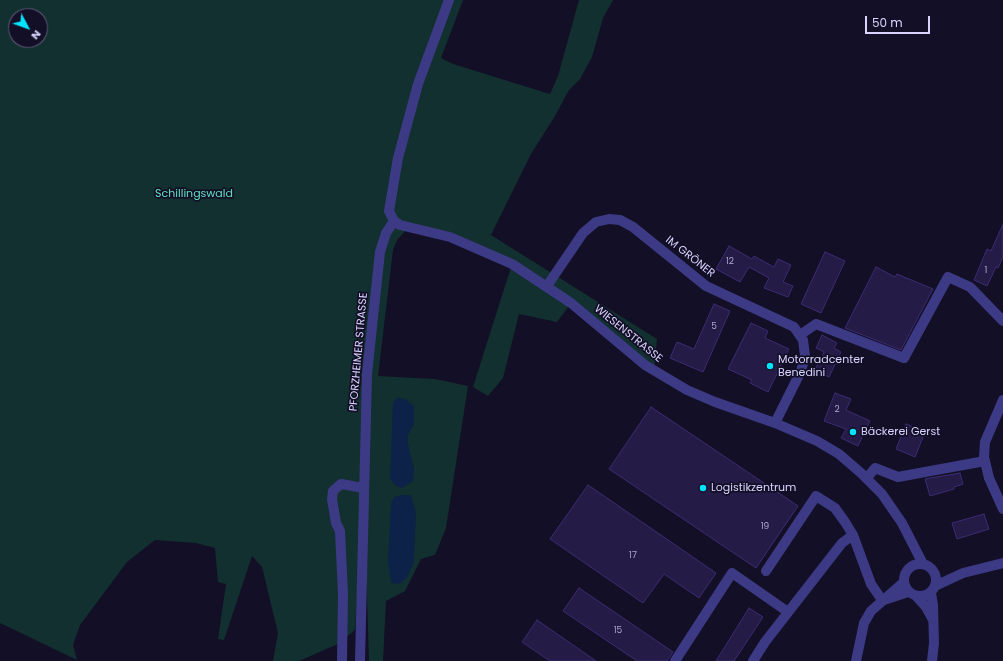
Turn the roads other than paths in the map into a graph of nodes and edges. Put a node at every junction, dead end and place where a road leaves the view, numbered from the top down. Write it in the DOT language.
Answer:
graph roads {
  1 [pos="449,0"];
  2 [pos="394,221"];
  3 [pos="547,286"];
  4 [pos="1003,321"];
  5 [pos="800,335"];
  6 [pos="1003,400"];
  7 [pos="775,423"];
  8 [pos="985,461"];
  9 [pos="867,478"];
  10 [pos="364,488"];
  11 [pos="1003,509"];
  12 [pos="853,535"];
  13 [pos="908,537"];
  14 [pos="1003,563"];
  15 [pos="923,564"];
  16 [pos="913,565"];
  17 [pos="766,571"];
  18 [pos="935,573"];
  19 [pos="963,573"];
  20 [pos="904,582"];
  21 [pos="933,589"];
  22 [pos="912,594"];
  23 [pos="882,600"];
  24 [pos="788,612"];
  25 [pos="934,621"];
  26 [pos="342,661"];
  27 [pos="360,661"];
  28 [pos="675,661"];
  29 [pos="753,661"];
  30 [pos="856,661"];
  31 [pos="932,661"];
  1 -- 2 [label="street"];
  2 -- 3 [label="street, WIESENSTRASSE"];
  2 -- 10 [label="street, PFORZHEIMER STRASSE"];
  3 -- 5 [label="street, IM GRÖNER"];
  3 -- 7 [label="street, WIESENSTRASSE"];
  4 -- 5 [label="street"];
  5 -- 7 [label="street"];
  6 -- 8 [label="street"];
  7 -- 9 [label="street, WIESENSTRASSE"];
  8 -- 9 [label="street"];
  8 -- 11 [label="street"];
  9 -- 13 [label="street, WIESENSTRASSE"];
  10 -- 26 [label="street"];
  10 -- 27 [label="street, PFORZHEIMER STRASSE"];
  12 -- 17 [label="street"];
  12 -- 23 [label="street"];
  12 -- 24 [label="street"];
  13 -- 15 [label="street, WIESENSTRASSE"];
  13 -- 16 [label="street, WIESENSTRASSE"];
  14 -- 19 [label="street"];
  15 -- 16 [label="street"];
  15 -- 18 [label="street"];
  16 -- 20 [label="street"];
  18 -- 19 [label="street"];
  18 -- 21 [label="street"];
  19 -- 21 [label="street"];
  20 -- 22 [label="street"];
  20 -- 23 [label="street"];
  21 -- 22 [label="street"];
  21 -- 25 [label="street"];
  22 -- 23 [label="street"];
  22 -- 25 [label="street"];
  23 -- 30 [label="street"];
  24 -- 28 [label="street"];
  24 -- 29 [label="street"];
  25 -- 31 [label="street"];
}
